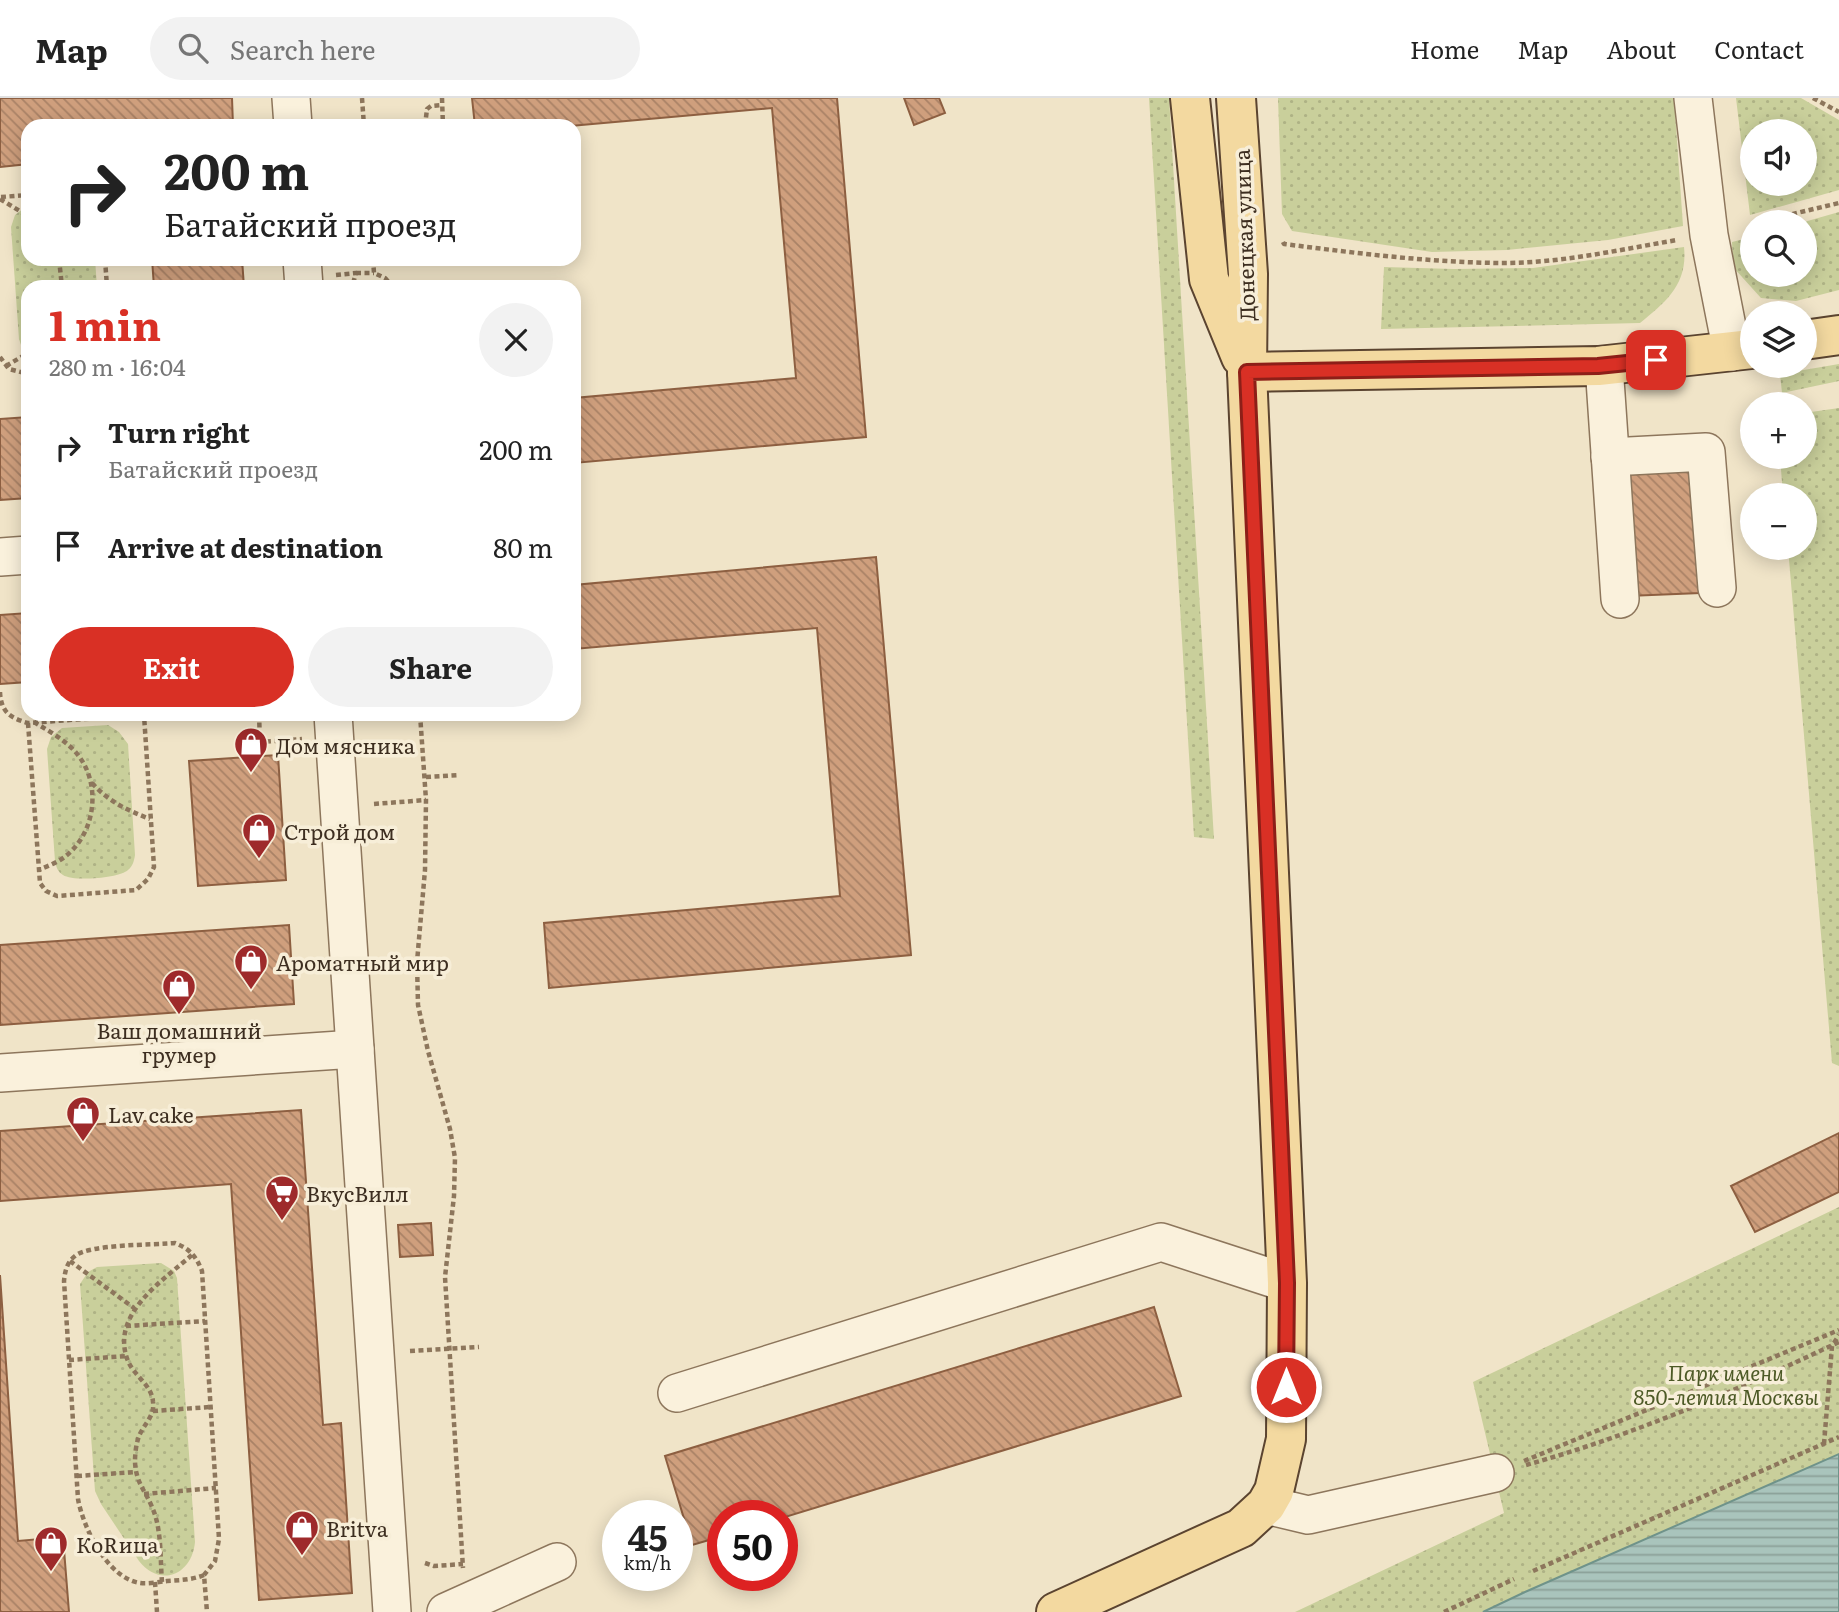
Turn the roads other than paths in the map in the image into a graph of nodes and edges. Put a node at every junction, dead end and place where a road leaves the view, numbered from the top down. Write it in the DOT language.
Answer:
graph roads {
  1 [pos="291,98"];
  2 [pos="1190,98"];
  3 [pos="1237,98"];
  4 [pos="1693,98"];
  5 [pos="292,119"];
  6 [pos="1839,335"];
  7 [pos="1817,338"];
  8 [pos="1740,343"];
  9 [pos="1740,350"];
  10 [pos="1604,365"];
  11 [pos="1247,372"];
  12 [pos="1610,457"];
  13 [pos="21,556"];
  14 [pos="0,557"];
  15 [pos="1717,588"];
  16 [pos="1620,599"];
  17 [pos="333,721"];
  18 [pos="355,1049"];
  19 [pos="0,1073"];
  20 [pos="1287,1283"];
  21 [pos="677,1393"];
  22 [pos="1495,1473"];
  23 [pos="1266,1504"];
  24 [pos="557,1562"];
  25 [pos="456,1608"];
  26 [pos="392,1612"];
  27 [pos="1056,1612"];
  1 -- 5 [label="street"];
  2 -- 11 [label="main road, Донецкая улица"];
  3 -- 11 [label="main road, Донецкая улица"];
  4 -- 8 [label="street"];
  6 -- 7 [label="main road"];
  9 -- 10 [label="main road"];
  10 -- 11 [label="main road"];
  10 -- 12 [label="street"];
  11 -- 20 [label="main road, Донецкая улица"];
  12 -- 15 [label="street"];
  12 -- 16 [label="street"];
  13 -- 14 [label="street"];
  17 -- 18 [label="street"];
  18 -- 19 [label="street"];
  18 -- 26 [label="street"];
  20 -- 21 [label="street"];
  20 -- 23 [label="main road, Донецкая улица"];
  22 -- 23 [label="street"];
  23 -- 27 [label="main road"];
  24 -- 25 [label="street"];
}
